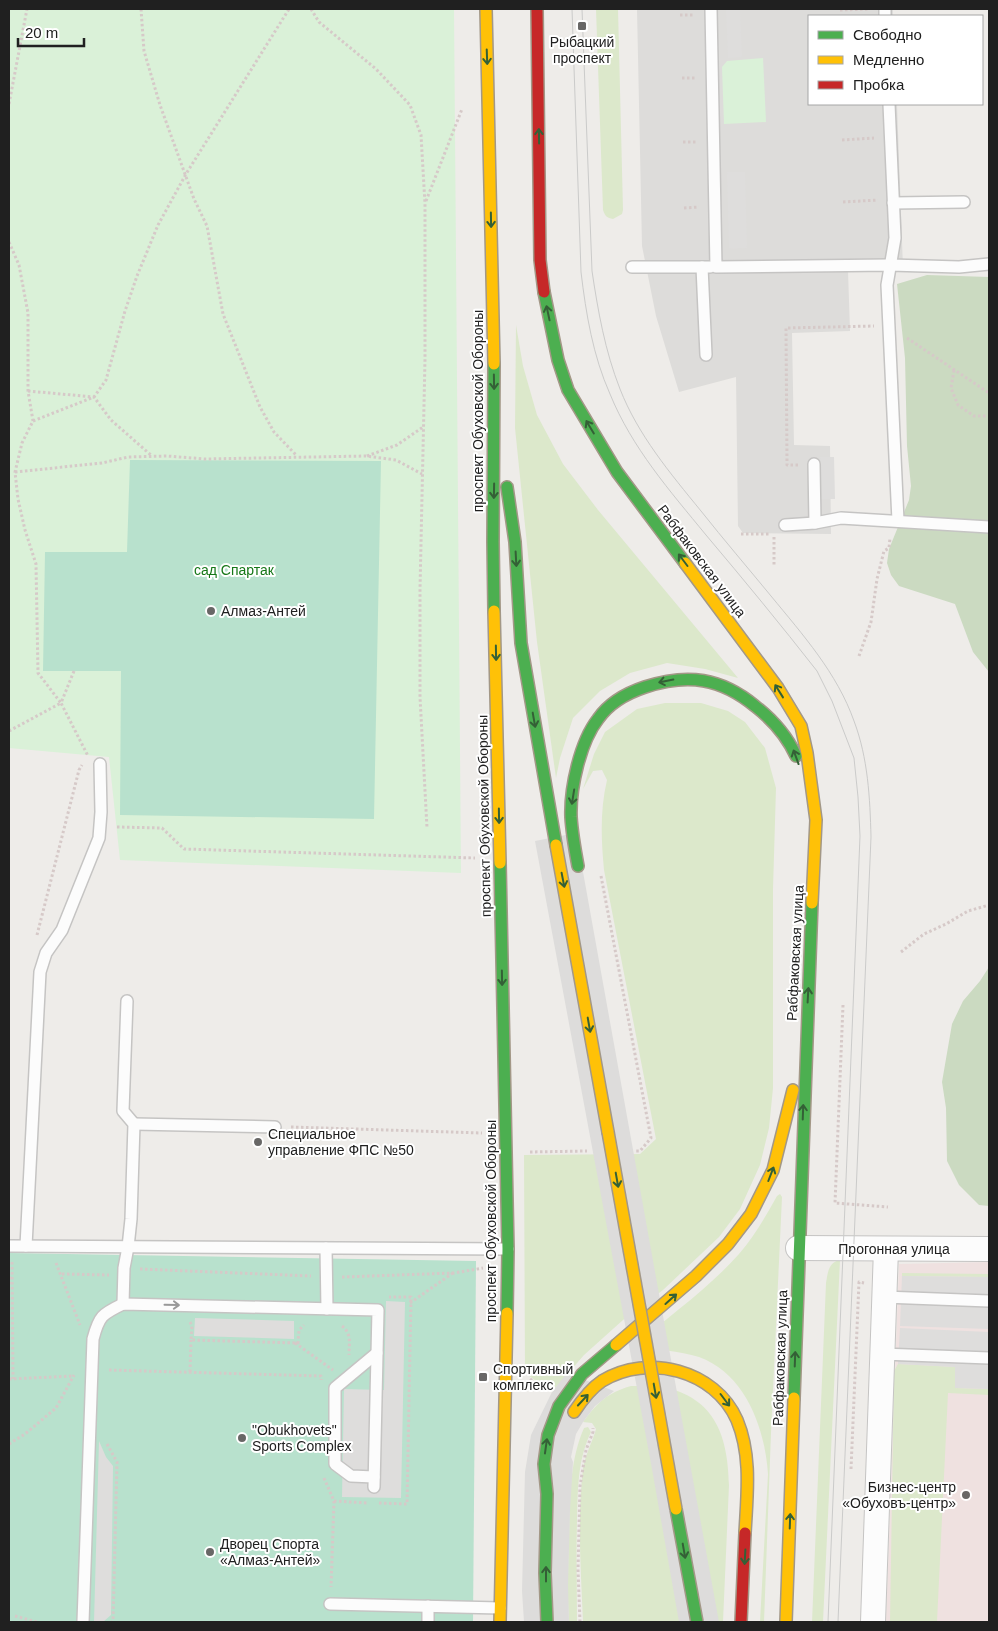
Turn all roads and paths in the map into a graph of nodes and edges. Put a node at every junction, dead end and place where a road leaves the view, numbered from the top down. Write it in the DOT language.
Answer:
graph roads {
  1 [pos="26,9"];
  2 [pos="141,9"];
  3 [pos="289,9"];
  4 [pos="312,9"];
  5 [pos="486,9"];
  6 [pos="537,9"];
  7 [pos="711,9"];
  8 [pos="885,9"];
  9 [pos="840,10"];
  10 [pos="9,104"];
  11 [pos="464,105"];
  12 [pos="889,105"];
  13 [pos="890,138"];
  14 [pos="842,140"];
  15 [pos="186,174"];
  16 [pos="844,202"];
  17 [pos="893,202"];
  18 [pos="964,202"];
  19 [pos="425,204"];
  20 [pos="9,242"];
  21 [pos="989,264"];
  22 [pos="890,265"];
  23 [pos="632,267"];
  24 [pos="702,267"];
  25 [pos="716,267"];
  26 [pos="889,326"];
  27 [pos="706,355"];
  28 [pos="954,370"];
  29 [pos="28,391"];
  30 [pos="989,393"];
  31 [pos="94,397"];
  32 [pos="495,407"];
  33 [pos="989,416"];
  34 [pos="33,421"];
  35 [pos="423,427"];
  36 [pos="296,456"];
  37 [pos="366,456"];
  38 [pos="153,457"];
  39 [pos="814,464"];
  40 [pos="15,472"];
  41 [pos="422,474"];
  42 [pos="894,521"];
  43 [pos="815,523"];
  44 [pos="784,525"];
  45 [pos="989,527"];
  46 [pos="741,534"];
  47 [pos="774,534"];
  48 [pos="774,566"];
  49 [pos="859,656"];
  50 [pos="74,671"];
  51 [pos="61,703"];
  52 [pos="9,731"];
  53 [pos="100,764"];
  54 [pos="101,812"];
  55 [pos="816,820"];
  56 [pos="116,827"];
  57 [pos="427,828"];
  58 [pos="113,836"];
  59 [pos="481,858"];
  60 [pos="580,882"];
  61 [pos="989,905"];
  62 [pos="584,939"];
  63 [pos="901,952"];
  64 [pos="581,977"];
  65 [pos="127,1001"];
  66 [pos="843,1005"];
  67 [pos="806,1044"];
  68 [pos="134,1124"];
  69 [pos="275,1127"];
  70 [pos="487,1133"];
  71 [pos="888,1207"];
  72 [pos="9,1246"];
  73 [pos="26,1246"];
  74 [pos="48,1246"];
  75 [pos="128,1247"];
  76 [pos="326,1248"];
  77 [pos="798,1248"];
  78 [pos="508,1249"];
  79 [pos="886,1249"];
  80 [pos="989,1249"];
  81 [pos="489,1267"];
  82 [pos="124,1268"];
  83 [pos="12,1272"];
  84 [pos="454,1273"];
  85 [pos="62,1274"];
  86 [pos="327,1276"];
  87 [pos="9,1284"];
  88 [pos="884,1298"];
  89 [pos="989,1301"];
  90 [pos="410,1303"];
  91 [pos="123,1304"];
  92 [pos="327,1309"];
  93 [pos="186,1321"];
  94 [pos="307,1324"];
  95 [pos="333,1326"];
  96 [pos="93,1339"];
  97 [pos="191,1340"];
  98 [pos="294,1343"];
  99 [pos="377,1353"];
  100 [pos="882,1354"];
  101 [pos="989,1358"];
  102 [pos="348,1362"];
  103 [pos="341,1366"];
  104 [pos="92,1370"];
  105 [pos="333,1370"];
  106 [pos="190,1372"];
  107 [pos="523,1374"];
  108 [pos="74,1376"];
  109 [pos="321,1376"];
  110 [pos="9,1379"];
  111 [pos="321,1385"];
  112 [pos="549,1393"];
  113 [pos="570,1420"];
  114 [pos="588,1426"];
  115 [pos="104,1439"];
  116 [pos="9,1444"];
  117 [pos="555,1470"];
  118 [pos="324,1476"];
  119 [pos="548,1494"];
  120 [pos="330,1604"];
  121 [pos="428,1606"];
  122 [pos="500,1608"];
  123 [pos="15,1616"];
  124 [pos="37,1622"];
  125 [pos="83,1622"];
  126 [pos="112,1622"];
  127 [pos="428,1622"];
  128 [pos="500,1622"];
  129 [pos="547,1622"];
  130 [pos="580,1622"];
  131 [pos="697,1622"];
  132 [pos="742,1622"];
  133 [pos="786,1622"];
  134 [pos="873,1622"];
  1 -- 10 [label="path"];
  2 -- 15 [label="path"];
  3 -- 15 [label="path"];
  4 -- 19 [label="path"];
  5 -- 32 [label="main road, проспект Обуховской Обороны, one-way"];
  55 -- 6 [label="main road, Рабфаковская улица, one-way"];
  7 -- 25 [label="lane"];
  8 -- 9 [label="path"];
  11 -- 19 [label="path"];
  12 -- 13 [label="lane"];
  13 -- 14 [label="path"];
  13 -- 17 [label="lane"];
  15 -- 31 [label="path"];
  15 -- 36 [label="path"];
  16 -- 17 [label="path"];
  17 -- 18 [label="lane"];
  17 -- 22 [label="lane"];
  19 -- 35 [label="path"];
  20 -- 29 [label="path"];
  21 -- 22 [label="lane"];
  22 -- 25 [label="lane"];
  22 -- 26 [label="lane"];
  23 -- 24 [label="lane"];
  24 -- 25 [label="lane"];
  24 -- 27 [label="lane"];
  26 -- 28 [label="path"];
  26 -- 39 [label="path"];
  26 -- 42 [label="lane"];
  28 -- 30 [label="path"];
  28 -- 33 [label="path"];
  29 -- 31 [label="path"];
  29 -- 34 [label="path"];
  31 -- 34 [label="path"];
  31 -- 38 [label="path"];
  32 -- 64 [label="main road, one-way"];
  32 -- 78 [label="main road, проспект Обуховской Обороны, one-way"];
  34 -- 40 [label="path"];
  35 -- 37 [label="path"];
  35 -- 41 [label="path"];
  36 -- 37 [label="path"];
  36 -- 38 [label="path"];
  37 -- 41 [label="path"];
  38 -- 40 [label="path"];
  39 -- 43 [label="lane"];
  40 -- 51 [label="path"];
  41 -- 57 [label="path"];
  42 -- 43 [label="lane"];
  42 -- 45 [label="lane"];
  42 -- 49 [label="path"];
  43 -- 44 [label="lane"];
  44 -- 47 [label="path"];
  46 -- 47 [label="path"];
  47 -- 48 [label="path"];
  50 -- 51 [label="path"];
  51 -- 52 [label="path"];
  51 -- 53 [label="path"];
  53 -- 54 [label="lane"];
  54 -- 56 [label="path"];
  54 -- 73 [label="lane"];
  55 -- 60 [label="main road, one-way"];
  67 -- 55 [label="main road, Рабфаковская улица, one-way"];
  56 -- 58 [label="path"];
  56 -- 59 [label="path"];
  61 -- 63 [label="path"];
  62 -- 64 [label="main road"];
  64 -- 131 [label="main road, one-way, bridge"];
  65 -- 68 [label="lane"];
  66 -- 71 [label="path"];
  77 -- 67 [label="main road, Рабфаковская улица, one-way"];
  119 -- 67 [label="main road, one-way"];
  68 -- 69 [label="lane"];
  68 -- 75 [label="lane"];
  69 -- 70 [label="path"];
  72 -- 73 [label="lane"];
  73 -- 74 [label="lane"];
  74 -- 75 [label="lane"];
  74 -- 85 [label="path"];
  75 -- 76 [label="lane"];
  75 -- 82 [label="lane"];
  76 -- 78 [label="lane"];
  76 -- 86 [label="lane"];
  77 -- 79 [label="street, Прогонная улица"];
  133 -- 77 [label="main road, Рабфаковская улица, one-way"];
  78 -- 122 [label="main road, проспект Обуховской Обороны"];
  79 -- 80 [label="street, Прогонная улица"];
  79 -- 88 [label="street"];
  81 -- 84 [label="path"];
  82 -- 85 [label="path"];
  82 -- 86 [label="path"];
  82 -- 91 [label="lane"];
  83 -- 87 [label="path"];
  84 -- 86 [label="path"];
  84 -- 90 [label="path"];
  85 -- 96 [label="path"];
  86 -- 92 [label="lane"];
  88 -- 89 [label="lane"];
  88 -- 100 [label="street"];
  91 -- 92 [label="lane, one-way"];
  91 -- 96 [label="lane"];
  92 -- 99 [label="lane"];
  93 -- 97 [label="path"];
  94 -- 98 [label="path"];
  95 -- 102 [label="path"];
  96 -- 104 [label="lane"];
  97 -- 98 [label="path"];
  97 -- 106 [label="path"];
  98 -- 105 [label="path"];
  99 -- 99 [label="lane"];
  100 -- 101 [label="lane"];
  100 -- 134 [label="street"];
  103 -- 105 [label="path"];
  104 -- 106 [label="path"];
  104 -- 108 [label="path"];
  104 -- 125 [label="lane"];
  105 -- 109 [label="path"];
  106 -- 109 [label="path"];
  107 -- 112 [label="path"];
  108 -- 110 [label="path"];
  108 -- 116 [label="path"];
  109 -- 111 [label="path"];
  113 -- 132 [label="main road, one-way"];
  114 -- 130 [label="path"];
  115 -- 126 [label="path"];
  117 -- 119 [label="main road"];
  118 -- 120 [label="path"];
  129 -- 119 [label="main road, one-way"];
  120 -- 121 [label="lane"];
  121 -- 122 [label="lane"];
  121 -- 127 [label="lane"];
  122 -- 128 [label="main road, проспект Обуховской Обороны"];
  123 -- 124 [label="path"];
}
